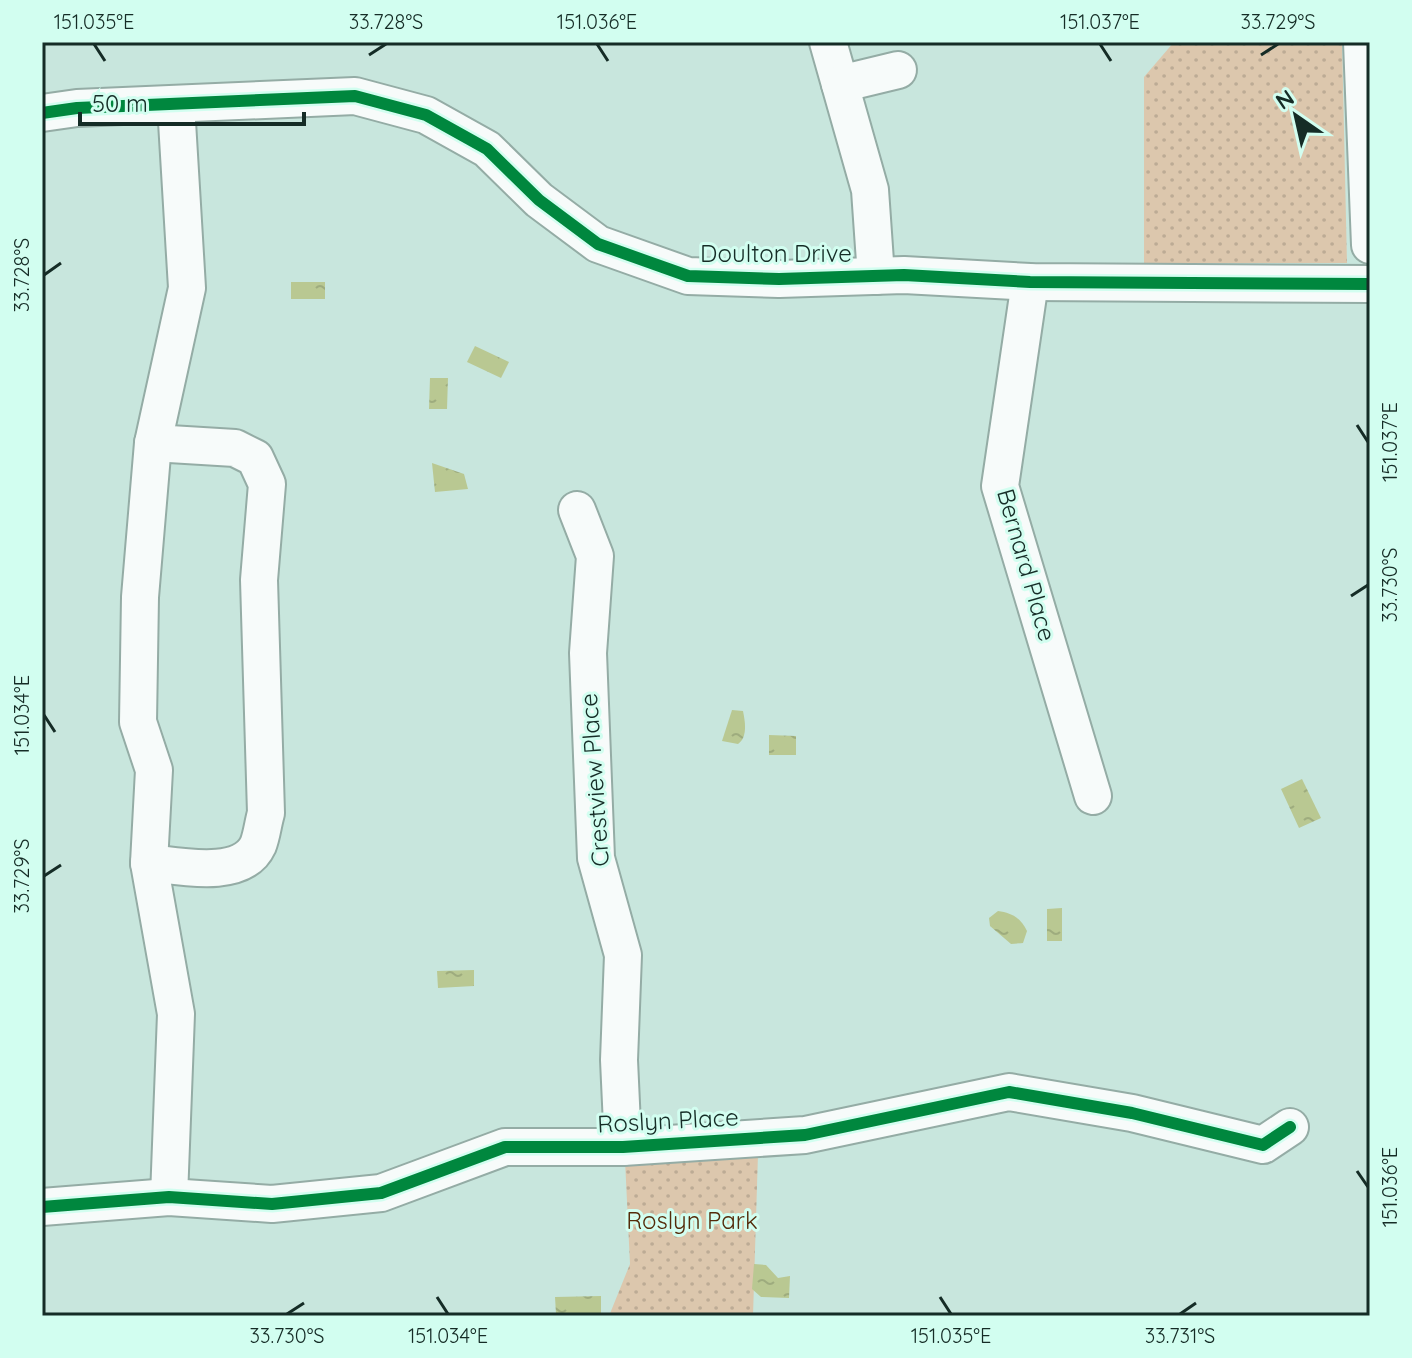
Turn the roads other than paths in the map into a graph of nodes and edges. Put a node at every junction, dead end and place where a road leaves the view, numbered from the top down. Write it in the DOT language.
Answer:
graph roads {
  1 [pos="828,42"];
  2 [pos="1362,42"];
  3 [pos="898,70"];
  4 [pos="840,84"];
  5 [pos="176,105"];
  6 [pos="42,113"];
  7 [pos="1370,245"];
  8 [pos="876,276"];
  9 [pos="1030,282"];
  10 [pos="1370,284"];
  11 [pos="153,443"];
  12 [pos="577,510"];
  13 [pos="1093,796"];
  14 [pos="149,863"];
  15 [pos="1290,1127"];
  16 [pos="623,1147"];
  17 [pos="169,1197"];
  18 [pos="42,1207"];
  1 -- 4 [label="street"];
  2 -- 7 [label="street"];
  3 -- 4 [label="street"];
  4 -- 8 [label="street"];
  5 -- 6 [label="street, Doulton Drive"];
  5 -- 8 [label="street, Doulton Drive"];
  5 -- 11 [label="street"];
  8 -- 9 [label="street, Doulton Drive"];
  9 -- 10 [label="street, Doulton Drive"];
  9 -- 13 [label="street, Bernard Place"];
  11 -- 14 [label="street"];
  11 -- 14 [label="street"];
  12 -- 16 [label="street, Crestview Place"];
  14 -- 17 [label="street"];
  15 -- 16 [label="street, Roslyn Place"];
  16 -- 17 [label="street, Roslyn Place"];
  17 -- 18 [label="street, Roslyn Place"];
}
